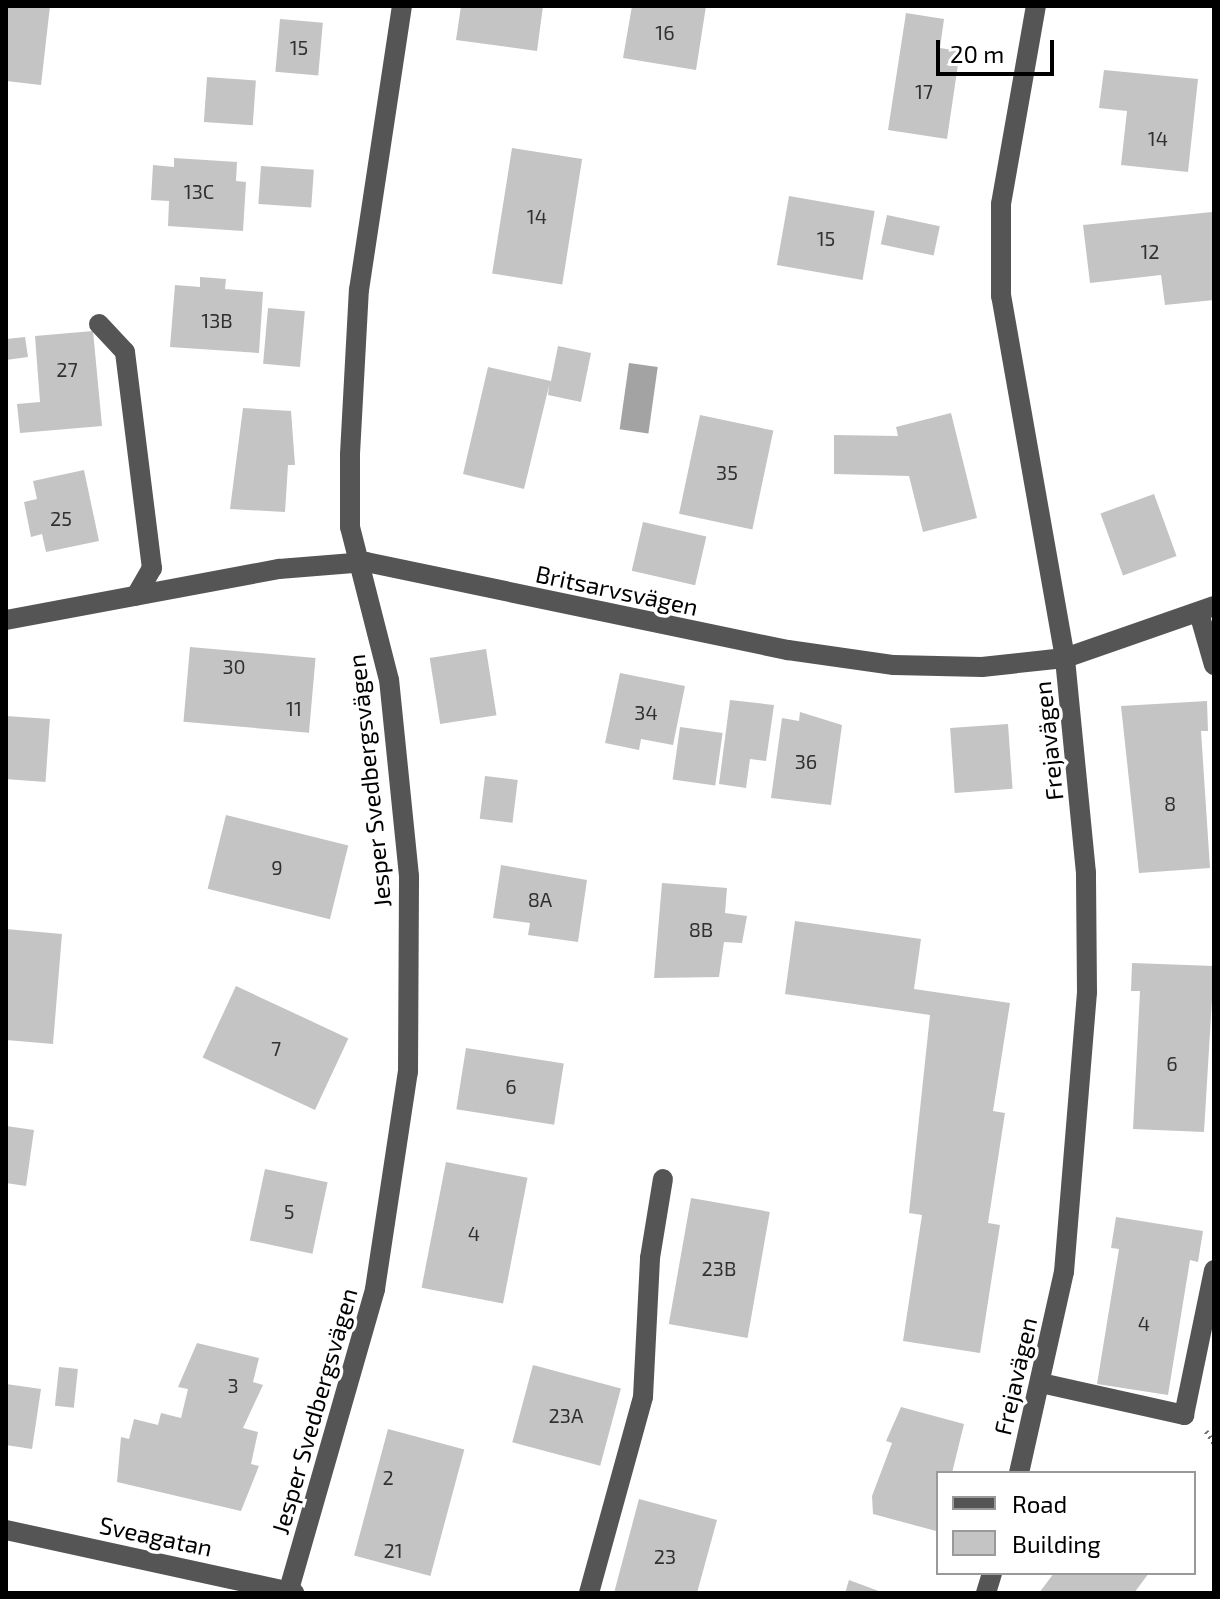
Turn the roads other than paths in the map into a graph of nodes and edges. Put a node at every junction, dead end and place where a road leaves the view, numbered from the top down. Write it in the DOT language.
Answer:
graph roads {
  1 [pos="402,6"];
  2 [pos="1036,6"];
  3 [pos="99,324"];
  4 [pos="358,563"];
  5 [pos="136,596"];
  6 [pos="1206,610"];
  7 [pos="6,620"];
  8 [pos="1065,658"];
  9 [pos="1214,665"];
  10 [pos="663,1179"];
  11 [pos="1214,1270"];
  12 [pos="1041,1383"];
  13 [pos="1019,1471"];
  14 [pos="6,1530"];
  15 [pos="290,1593"];
  16 [pos="589,1593"];
  1 -- 4 [label="street, Jesper Svedbergsvägen"];
  2 -- 8 [label="street, Frejavägen"];
  3 -- 5 [label="street"];
  4 -- 5 [label="street, Britsarvsvägen"];
  4 -- 8 [label="street, Britsarvsvägen"];
  4 -- 15 [label="street, Jesper Svedbergsvägen"];
  5 -- 7 [label="street, Britsarvsvägen"];
  6 -- 8 [label="street, Britsarvsvägen"];
  6 -- 9 [label="street"];
  8 -- 12 [label="street, Frejavägen"];
  10 -- 16 [label="street"];
  11 -- 12 [label="street"];
  12 -- 13 [label="street, Frejavägen"];
  14 -- 15 [label="street, Sveagatan"];
}
